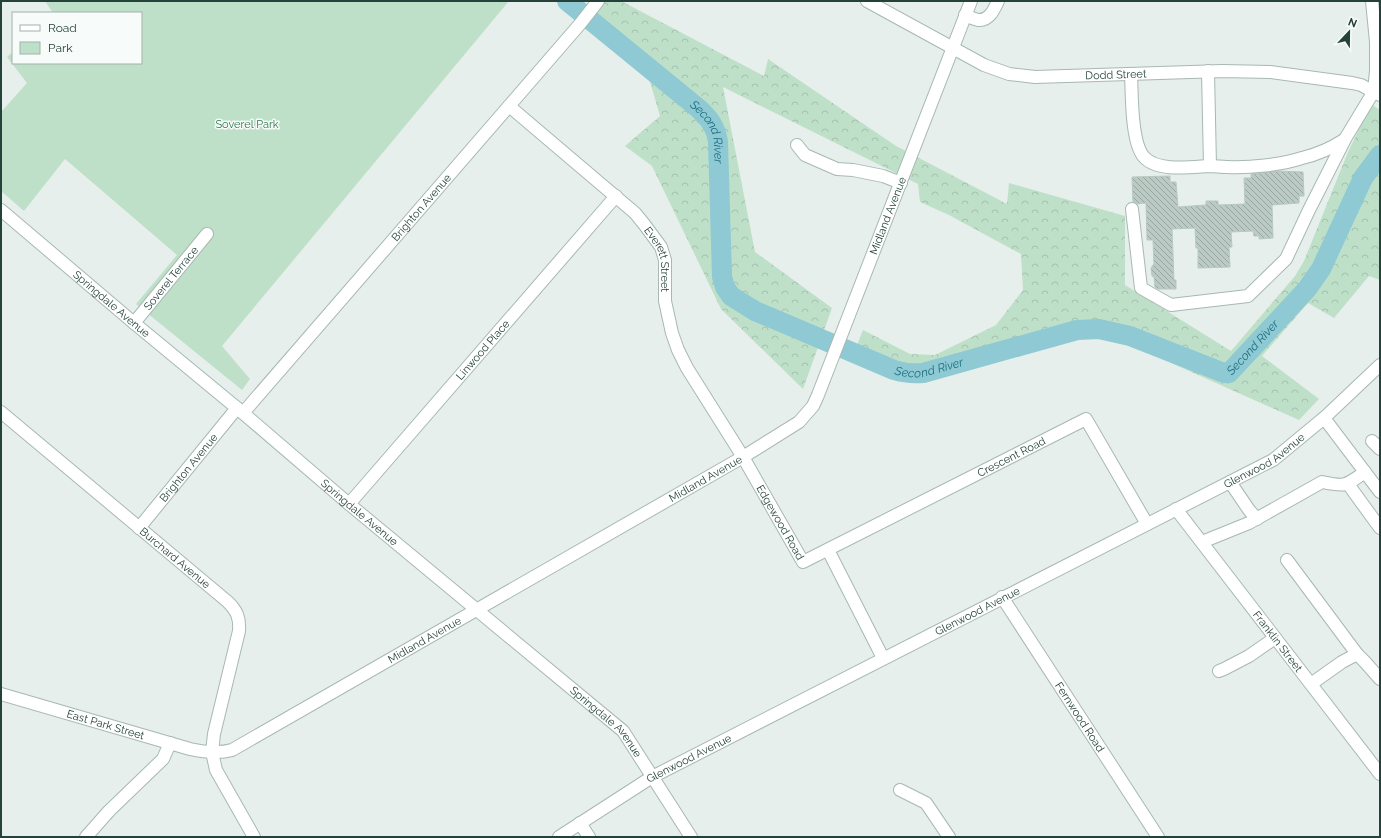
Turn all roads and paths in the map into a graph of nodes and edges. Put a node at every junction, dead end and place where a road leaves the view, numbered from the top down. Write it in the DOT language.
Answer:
graph roads {
  1 [pos="867,1"];
  2 [pos="971,1"];
  3 [pos="998,1"];
  4 [pos="1372,1"];
  5 [pos="595,5"];
  6 [pos="965,15"];
  7 [pos="1378,41"];
  8 [pos="953,49"];
  9 [pos="1208,71"];
  10 [pos="1131,74"];
  11 [pos="1377,93"];
  12 [pos="509,106"];
  13 [pos="1345,139"];
  14 [pos="797,145"];
  15 [pos="1210,166"];
  16 [pos="901,183"];
  17 [pos="616,196"];
  18 [pos="1132,209"];
  19 [pos="1,210"];
  20 [pos="207,234"];
  21 [pos="134,323"];
  22 [pos="1380,364"];
  23 [pos="240,410"];
  24 [pos="1,412"];
  25 [pos="1324,418"];
  26 [pos="743,457"];
  27 [pos="1365,472"];
  28 [pos="1230,482"];
  29 [pos="1348,484"];
  30 [pos="1380,492"];
  31 [pos="349,504"];
  32 [pos="1176,509"];
  33 [pos="1257,519"];
  34 [pos="1147,524"];
  35 [pos="139,528"];
  36 [pos="1380,528"];
  37 [pos="1202,542"];
  38 [pos="828,550"];
  39 [pos="1287,560"];
  40 [pos="1002,597"];
  41 [pos="477,610"];
  42 [pos="1275,638"];
  43 [pos="1357,654"];
  44 [pos="883,658"];
  45 [pos="1219,670"];
  46 [pos="1380,680"];
  47 [pos="1311,684"];
  48 [pos="1,694"];
  49 [pos="170,744"];
  50 [pos="212,752"];
  51 [pos="1380,774"];
  52 [pos="652,777"];
  53 [pos="900,790"];
  54 [pos="580,823"];
  55 [pos="93,834"];
  56 [pos="254,837"];
  57 [pos="559,837"];
  58 [pos="589,837"];
  59 [pos="691,837"];
  60 [pos="949,837"];
  61 [pos="1158,837"];
  1 -- 8 [label="street, Dodd Street"];
  2 -- 6 [label="street, Midland Avenue"];
  3 -- 6 [label="street"];
  4 -- 7 [label="street"];
  5 -- 12 [label="street, Brighton Avenue"];
  6 -- 8 [label="street, Midland Avenue"];
  7 -- 11 [label="street"];
  8 -- 10 [label="street, Dodd Street"];
  8 -- 16 [label="street, Midland Avenue"];
  9 -- 10 [label="street, Dodd Street"];
  9 -- 11 [label="street, Dodd Street"];
  9 -- 15 [label="street"];
  10 -- 15 [label="street"];
  11 -- 13 [label="street"];
  12 -- 17 [label="street, Everett Street"];
  12 -- 23 [label="street, Brighton Avenue"];
  13 -- 15 [label="street"];
  13 -- 18 [label="street"];
  14 -- 16 [label="street"];
  16 -- 26 [label="street, Midland Avenue"];
  17 -- 26 [label="street, Everett Street"];
  17 -- 31 [label="street, Linwood Place"];
  19 -- 21 [label="street, Springdale Avenue"];
  20 -- 21 [label="street, Soverel Terrace"];
  21 -- 23 [label="street, Springdale Avenue"];
  22 -- 25 [label="street, Glenwood Avenue"];
  23 -- 31 [label="street, Springdale Avenue"];
  23 -- 35 [label="street, Brighton Avenue"];
  24 -- 35 [label="street, Burchard Avenue"];
  25 -- 27 [label="street"];
  25 -- 28 [label="street, Glenwood Avenue"];
  26 -- 38 [label="street, Edgewood Road"];
  26 -- 41 [label="street, Midland Avenue"];
  27 -- 29 [label="street"];
  27 -- 30 [label="street"];
  28 -- 32 [label="street, Glenwood Avenue"];
  28 -- 33 [label="street"];
  29 -- 33 [label="street"];
  29 -- 36 [label="street"];
  31 -- 41 [label="street, Springdale Avenue"];
  32 -- 34 [label="street, Glenwood Avenue"];
  32 -- 37 [label="street, Franklin Street"];
  33 -- 37 [label="street"];
  34 -- 38 [label="street, Crescent Road"];
  34 -- 40 [label="street, Glenwood Avenue"];
  35 -- 50 [label="street, Burchard Avenue"];
  37 -- 42 [label="street, Franklin Street"];
  38 -- 44 [label="street"];
  39 -- 43 [label="street"];
  40 -- 44 [label="street, Glenwood Avenue"];
  40 -- 61 [label="street, Fernwood Road"];
  41 -- 50 [label="street, Midland Avenue"];
  41 -- 52 [label="street, Springdale Avenue"];
  42 -- 45 [label="street"];
  42 -- 47 [label="street, Franklin Street"];
  43 -- 46 [label="street"];
  43 -- 47 [label="street"];
  44 -- 52 [label="street, Glenwood Avenue"];
  47 -- 51 [label="street, Franklin Street"];
  48 -- 49 [label="street, East Park Street"];
  49 -- 50 [label="street, East Park Street"];
  49 -- 55 [label="street"];
  50 -- 56 [label="street"];
  52 -- 54 [label="street, Glenwood Avenue"];
  52 -- 59 [label="street, Springdale Avenue"];
  53 -- 60 [label="street"];
  54 -- 57 [label="street, Glenwood Avenue"];
  54 -- 58 [label="street"];
}
